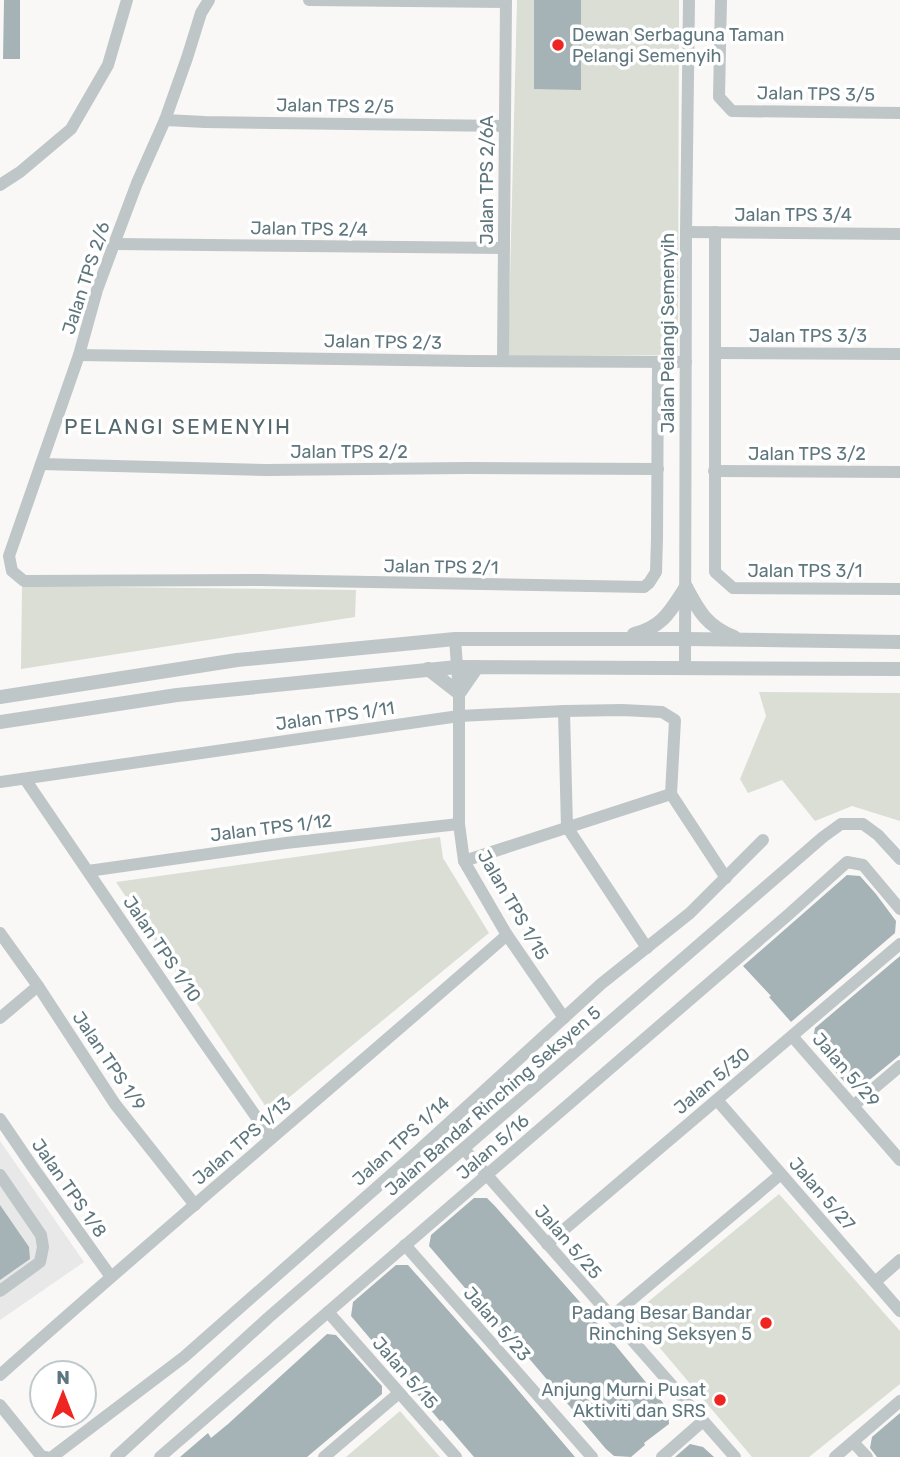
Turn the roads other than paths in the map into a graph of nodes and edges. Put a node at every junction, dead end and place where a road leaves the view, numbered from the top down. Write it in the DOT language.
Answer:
graph roads {
  1 [pos="127,0"];
  2 [pos="209,0"];
  3 [pos="309,0"];
  4 [pos="690,0"];
  5 [pos="721,0"];
  6 [pos="506,1"];
  7 [pos="900,113"];
  8 [pos="165,120"];
  9 [pos="505,127"];
  10 [pos="0,186"];
  11 [pos="685,232"];
  12 [pos="715,232"];
  13 [pos="900,234"];
  14 [pos="114,244"];
  15 [pos="504,248"];
  16 [pos="715,353"];
  17 [pos="900,354"];
  18 [pos="79,355"];
  19 [pos="503,360"];
  20 [pos="658,362"];
  21 [pos="685,362"];
  22 [pos="41,464"];
  23 [pos="658,469"];
  24 [pos="715,471"];
  25 [pos="900,472"];
  26 [pos="12,571"];
  27 [pos="686,587"];
  28 [pos="900,589"];
  29 [pos="455,639"];
  30 [pos="686,639"];
  31 [pos="741,639"];
  32 [pos="612,640"];
  33 [pos="900,642"];
  34 [pos="457,667"];
  35 [pos="477,667"];
  36 [pos="685,667"];
  37 [pos="428,669"];
  38 [pos="900,669"];
  39 [pos="459,693"];
  40 [pos="0,697"];
  41 [pos="565,711"];
  42 [pos="459,716"];
  43 [pos="0,722"];
  44 [pos="25,779"];
  45 [pos="0,782"];
  46 [pos="671,794"];
  47 [pos="459,824"];
  48 [pos="567,827"];
  49 [pos="763,840"];
  50 [pos="900,859"];
  51 [pos="464,861"];
  52 [pos="88,871"];
  53 [pos="726,878"];
  54 [pos="900,909"];
  55 [pos="0,933"];
  56 [pos="507,935"];
  57 [pos="900,944"];
  58 [pos="647,948"];
  59 [pos="38,986"];
  60 [pos="0,1018"];
  61 [pos="564,1018"];
  62 [pos="792,1035"];
  63 [pos="900,1066"];
  64 [pos="717,1100"];
  65 [pos="853,1106"];
  66 [pos="0,1119"];
  67 [pos="271,1138"];
  68 [pos="464,1149"];
  69 [pos="900,1160"];
  70 [pos="781,1174"];
  71 [pos="0,1175"];
  72 [pos="486,1175"];
  73 [pos="195,1205"];
  74 [pos="547,1244"];
  75 [pos="405,1245"];
  76 [pos="900,1260"];
  77 [pos="111,1277"];
  78 [pos="875,1282"];
  79 [pos="0,1291"];
  80 [pos="900,1311"];
  81 [pos="328,1312"];
  82 [pos="611,1317"];
  83 [pos="0,1375"];
  84 [pos="399,1393"];
  85 [pos="900,1401"];
  86 [pos="0,1405"];
  87 [pos="703,1421"];
  88 [pos="853,1442"];
  89 [pos="49,1457"];
  90 [pos="116,1457"];
  91 [pos="160,1457"];
  92 [pos="324,1457"];
  93 [pos="456,1457"];
  94 [pos="592,1457"];
  95 [pos="662,1457"];
  96 [pos="734,1457"];
  97 [pos="835,1457"];
  98 [pos="866,1457"];
  1 -- 10 [label="street"];
  2 -- 8 [label="street, Jalan TPS 2/6"];
  3 -- 6 [label="street"];
  4 -- 11 [label="street, Jalan Pelangi Semenyih"];
  5 -- 7 [label="street, Jalan TPS 3/5"];
  6 -- 9 [label="street, Jalan TPS 2/6A"];
  8 -- 9 [label="street, Jalan TPS 2/5"];
  8 -- 14 [label="street, Jalan TPS 2/6"];
  9 -- 15 [label="street, Jalan TPS 2/6A"];
  11 -- 12 [label="street, Jalan TPS 3/4"];
  11 -- 21 [label="street, Jalan Pelangi Semenyih"];
  12 -- 13 [label="street, Jalan TPS 3/4"];
  12 -- 16 [label="street"];
  14 -- 15 [label="street, Jalan TPS 2/4"];
  14 -- 18 [label="street, Jalan TPS 2/6"];
  15 -- 19 [label="street, Jalan TPS 2/6A"];
  16 -- 17 [label="street, Jalan TPS 3/3"];
  16 -- 24 [label="street"];
  18 -- 19 [label="street, Jalan TPS 2/3"];
  18 -- 22 [label="street, Jalan TPS 2/6"];
  19 -- 20 [label="street, Jalan TPS 2/3"];
  20 -- 21 [label="street, Jalan TPS 2/3"];
  20 -- 23 [label="street, Jalan TPS 2/1"];
  21 -- 27 [label="street, Jalan Pelangi Semenyih"];
  22 -- 23 [label="street, Jalan TPS 2/2"];
  22 -- 26 [label="street, Jalan TPS 2/6"];
  23 -- 26 [label="street, Jalan TPS 2/1"];
  24 -- 25 [label="street, Jalan TPS 3/2"];
  24 -- 28 [label="street, Jalan TPS 3/1"];
  27 -- 30 [label="street, Jalan Pelangi Semenyih"];
  27 -- 31 [label="street"];
  27 -- 32 [label="street"];
  29 -- 32 [label="street"];
  29 -- 34 [label="street, Jalan TPS 1/15"];
  29 -- 40 [label="street"];
  30 -- 31 [label="street"];
  30 -- 32 [label="street"];
  30 -- 36 [label="street, Jalan Pelangi Semenyih"];
  31 -- 33 [label="street"];
  34 -- 35 [label="street"];
  34 -- 37 [label="street"];
  34 -- 39 [label="street, Jalan TPS 1/15"];
  35 -- 36 [label="street"];
  35 -- 39 [label="street"];
  36 -- 38 [label="street"];
  37 -- 39 [label="street"];
  37 -- 43 [label="street"];
  39 -- 42 [label="street, Jalan TPS 1/15"];
  41 -- 42 [label="street, Jalan TPS 1/11"];
  41 -- 46 [label="street, Jalan TPS 1/11"];
  41 -- 48 [label="street"];
  42 -- 44 [label="street, Jalan TPS 1/11"];
  42 -- 47 [label="street, Jalan TPS 1/15"];
  44 -- 45 [label="street, Jalan TPS 1/11"];
  44 -- 52 [label="street, Jalan TPS 1/10"];
  46 -- 48 [label="street"];
  46 -- 53 [label="street"];
  47 -- 51 [label="street, Jalan TPS 1/15"];
  47 -- 52 [label="street, Jalan TPS 1/12"];
  48 -- 51 [label="street"];
  48 -- 58 [label="street"];
  49 -- 53 [label="street, Jalan TPS 1/14"];
  50 -- 68 [label="street, Jalan Bandar Rinching Seksyen 5"];
  51 -- 56 [label="street, Jalan TPS 1/15"];
  52 -- 67 [label="street, Jalan TPS 1/10"];
  53 -- 58 [label="street, Jalan TPS 1/14"];
  54 -- 72 [label="street, Jalan 5/16"];
  55 -- 59 [label="street, Jalan TPS 1/9"];
  56 -- 61 [label="street, Jalan TPS 1/15"];
  56 -- 67 [label="street, Jalan TPS 1/13"];
  57 -- 62 [label="street, Jalan 5/30"];
  58 -- 61 [label="street, Jalan TPS 1/14"];
  59 -- 60 [label="street"];
  59 -- 73 [label="street, Jalan TPS 1/9"];
  61 -- 89 [label="street, Jalan TPS 1/14"];
  62 -- 64 [label="street, Jalan 5/30"];
  62 -- 65 [label="street, Jalan 5/29"];
  63 -- 65 [label="street"];
  64 -- 70 [label="street, Jalan 5/27"];
  64 -- 74 [label="street, Jalan 5/30"];
  65 -- 69 [label="street, Jalan 5/29"];
  66 -- 77 [label="street, Jalan TPS 1/8"];
  67 -- 73 [label="street, Jalan TPS 1/13"];
  68 -- 72 [label="street, Jalan 5/25"];
  68 -- 90 [label="street, Jalan Bandar Rinching Seksyen 5"];
  70 -- 78 [label="street, Jalan 5/27"];
  70 -- 82 [label="street"];
  71 -- 79 [label="street"];
  72 -- 74 [label="street, Jalan 5/25"];
  72 -- 75 [label="street, Jalan 5/16"];
  73 -- 77 [label="street, Jalan TPS 1/13"];
  74 -- 82 [label="street, Jalan 5/25"];
  75 -- 81 [label="street, Jalan 5/16"];
  75 -- 94 [label="street, Jalan 5/23"];
  76 -- 78 [label="street"];
  77 -- 83 [label="street, Jalan TPS 1/13"];
  78 -- 80 [label="street, Jalan 5/27"];
  81 -- 84 [label="street, Jalan 5/15"];
  81 -- 91 [label="street, Jalan 5/16"];
  82 -- 87 [label="street, Jalan 5/25"];
  84 -- 92 [label="street"];
  84 -- 93 [label="street, Jalan 5/15"];
  85 -- 88 [label="street"];
  86 -- 89 [label="street, Jalan TPS 1/14"];
  87 -- 95 [label="street"];
  87 -- 96 [label="street, Jalan 5/25"];
  88 -- 97 [label="street"];
  88 -- 98 [label="street"];
}
